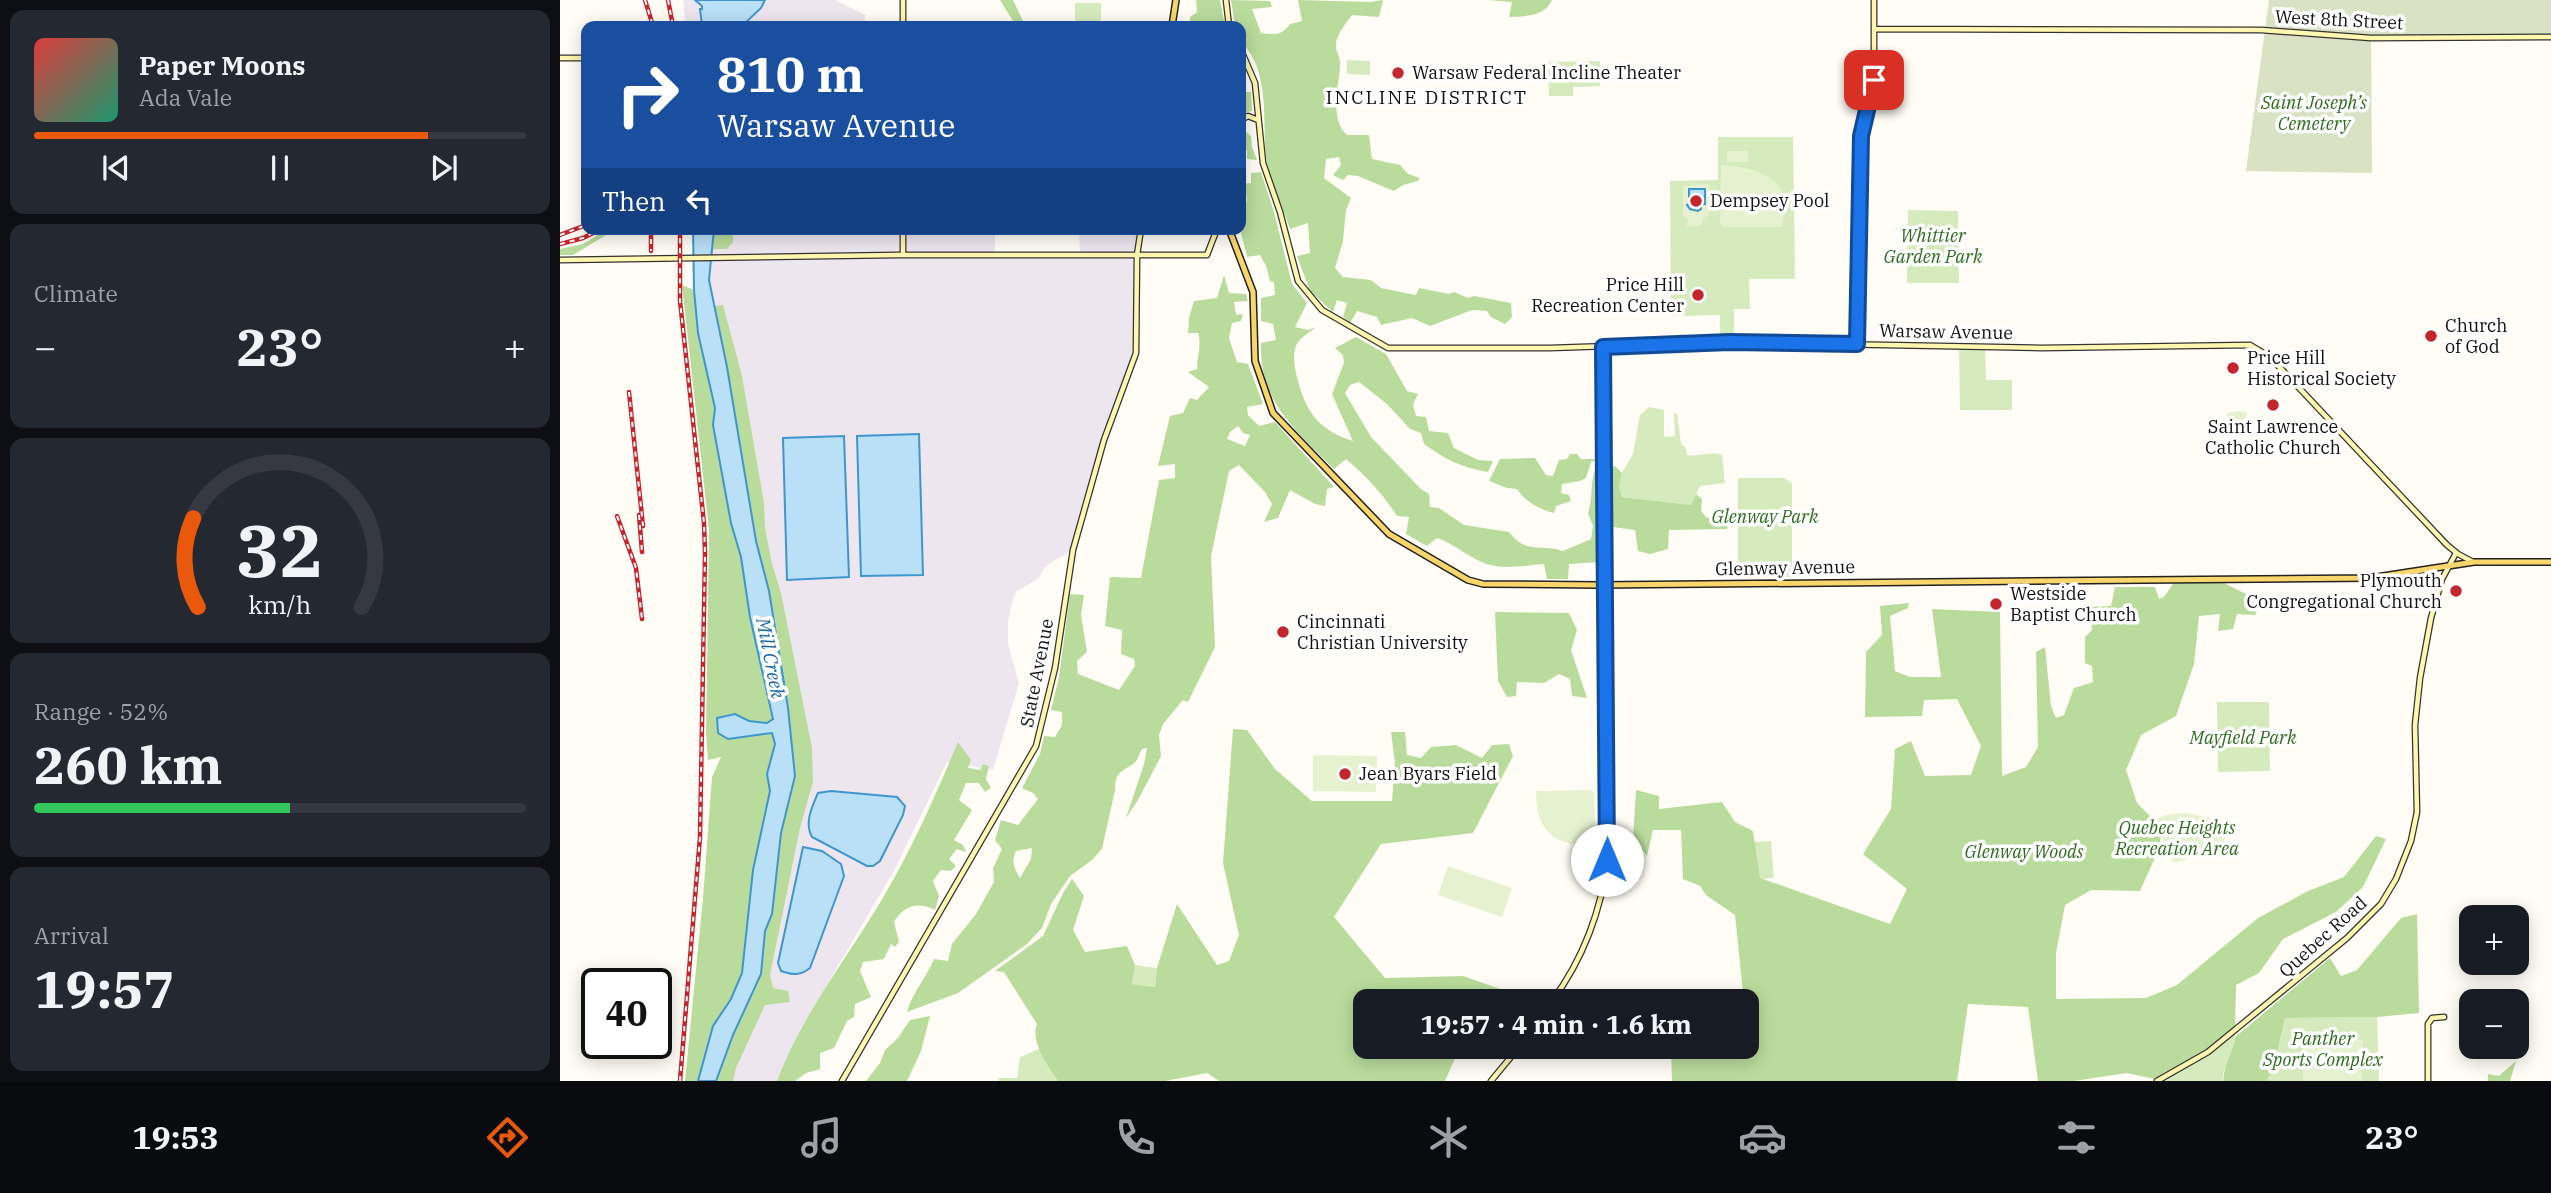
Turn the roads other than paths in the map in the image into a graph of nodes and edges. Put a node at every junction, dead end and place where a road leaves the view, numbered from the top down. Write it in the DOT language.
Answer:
graph roads {
  1 [pos="903,0"];
  2 [pos="1176,0"];
  3 [pos="1226,0"];
  4 [pos="1874,0"];
  5 [pos="903,21"];
  6 [pos="1173,21"];
  7 [pos="1228,21"];
  8 [pos="1874,29"];
  9 [pos="2551,37"];
  10 [pos="560,58"];
  11 [pos="581,58"];
  12 [pos="1246,62"];
  13 [pos="1246,118"];
  14 [pos="1258,121"];
  15 [pos="903,235"];
  16 [pos="1140,235"];
  17 [pos="1215,235"];
  18 [pos="1231,235"];
  19 [pos="903,255"];
  20 [pos="1136,255"];
  21 [pos="560,260"];
  22 [pos="1857,344"];
  23 [pos="1603,347"];
  24 [pos="2456,552"];
  25 [pos="2474,562"];
  26 [pos="2551,562"];
  27 [pos="2447,568"];
  28 [pos="1606,584"];
  29 [pos="1560,989"];
  30 [pos="2444,1017"];
  31 [pos="1509,1059"];
  32 [pos="842,1081"];
  33 [pos="1491,1081"];
  34 [pos="2157,1081"];
  35 [pos="2428,1081"];
  1 -- 5 [label="street"];
  2 -- 6 [label="main road"];
  3 -- 7 [label="street"];
  4 -- 8 [label="street"];
  8 -- 9 [label="street, West 8th Street"];
  8 -- 22 [label="street"];
  10 -- 11 [label="street"];
  12 -- 14 [label="street, Warsaw Avenue"];
  13 -- 14 [label="street"];
  14 -- 23 [label="street, Warsaw Avenue"];
  15 -- 19 [label="street"];
  16 -- 20 [label="street, State Avenue"];
  17 -- 20 [label="street"];
  18 -- 28 [label="main road, Glenway Avenue"];
  19 -- 20 [label="street"];
  19 -- 21 [label="street"];
  20 -- 32 [label="street, State Avenue"];
  22 -- 23 [label="street, Warsaw Avenue"];
  22 -- 24 [label="street, Warsaw Avenue"];
  23 -- 28 [label="street"];
  24 -- 25 [label="street, Warsaw Avenue"];
  24 -- 27 [label="street, Quebec Road"];
  25 -- 26 [label="main road, Glenway Avenue"];
  25 -- 27 [label="main road, Glenway Avenue"];
  27 -- 28 [label="main road, Glenway Avenue"];
  27 -- 34 [label="street, Quebec Road"];
  28 -- 29 [label="street"];
  30 -- 35 [label="street"];
  31 -- 33 [label="street"];
}
